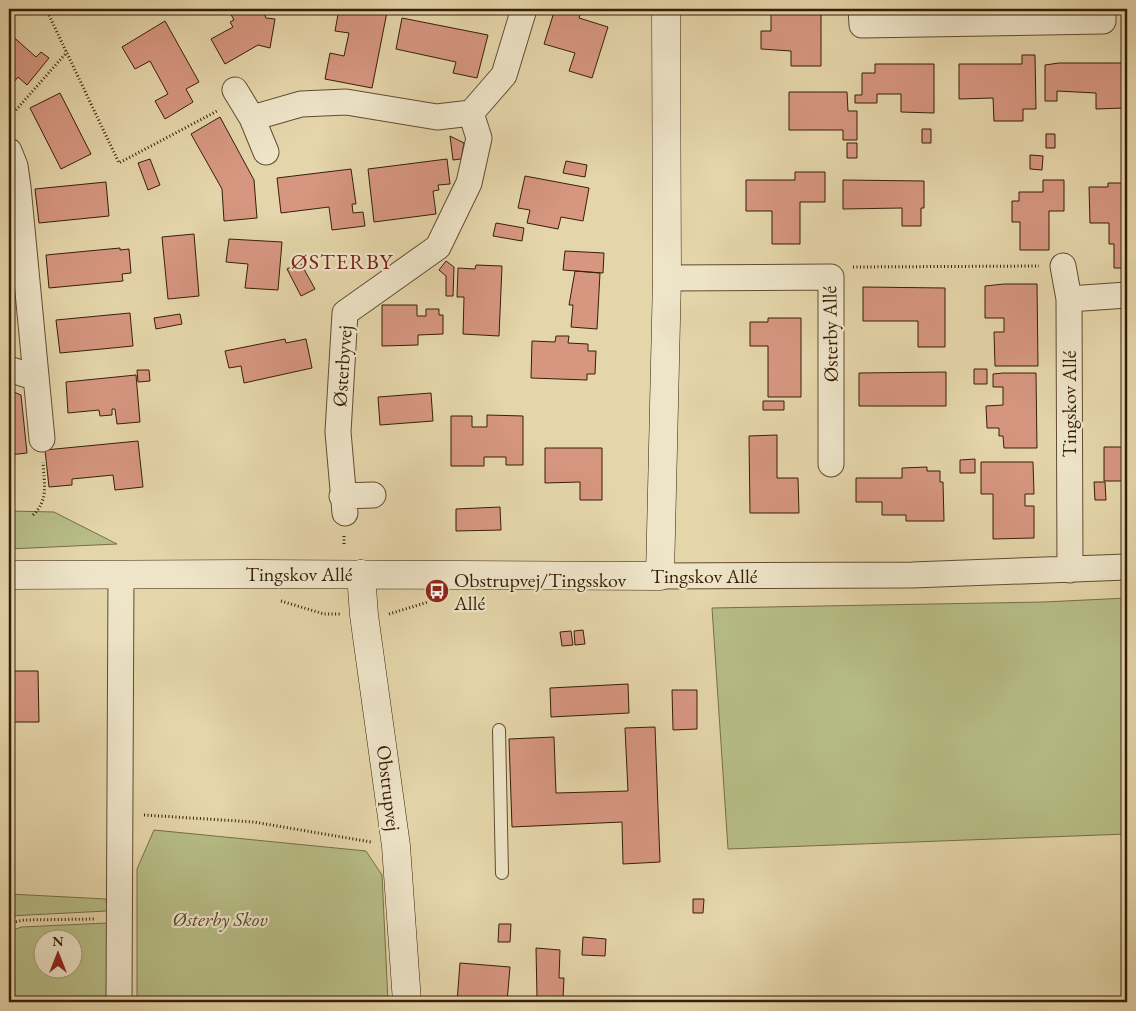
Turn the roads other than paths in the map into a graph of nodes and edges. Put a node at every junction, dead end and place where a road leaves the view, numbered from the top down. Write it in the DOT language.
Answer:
graph roads {
  1 [pos="524,9"];
  2 [pos="666,9"];
  3 [pos="861,9"];
  4 [pos="1103,9"];
  5 [pos="472,114"];
  6 [pos="9,151"];
  7 [pos="266,152"];
  8 [pos="1062,266"];
  9 [pos="667,278"];
  10 [pos="1127,295"];
  11 [pos="1069,299"];
  12 [pos="9,368"];
  13 [pos="36,378"];
  14 [pos="42,439"];
  15 [pos="831,464"];
  16 [pos="373,494"];
  17 [pos="1127,567"];
  18 [pos="1070,570"];
  19 [pos="120,574"];
  20 [pos="361,574"];
  21 [pos="9,575"];
  22 [pos="660,576"];
  23 [pos="498,730"];
  24 [pos="502,873"];
  25 [pos="119,1002"];
  26 [pos="407,1002"];
  1 -- 5 [label="street"];
  2 -- 9 [label="street"];
  3 -- 4 [label="street"];
  5 -- 7 [label="street"];
  5 -- 16 [label="street, Østerbyvej"];
  6 -- 13 [label="street"];
  8 -- 11 [label="street, Tingskov Allé"];
  9 -- 15 [label="street, Østerby Allé"];
  9 -- 22 [label="street"];
  10 -- 11 [label="street"];
  11 -- 18 [label="street, Tingskov Allé"];
  12 -- 13 [label="street"];
  13 -- 14 [label="street"];
  17 -- 18 [label="street, Tingskov Allé"];
  18 -- 22 [label="street, Tingskov Allé"];
  19 -- 20 [label="street, Tingskov Allé"];
  19 -- 21 [label="street, Tingskov Allé"];
  19 -- 25 [label="street"];
  20 -- 22 [label="street, Tingskov Allé"];
  20 -- 26 [label="street, Obstrupvej"];
  23 -- 24 [label="lane"];
}
